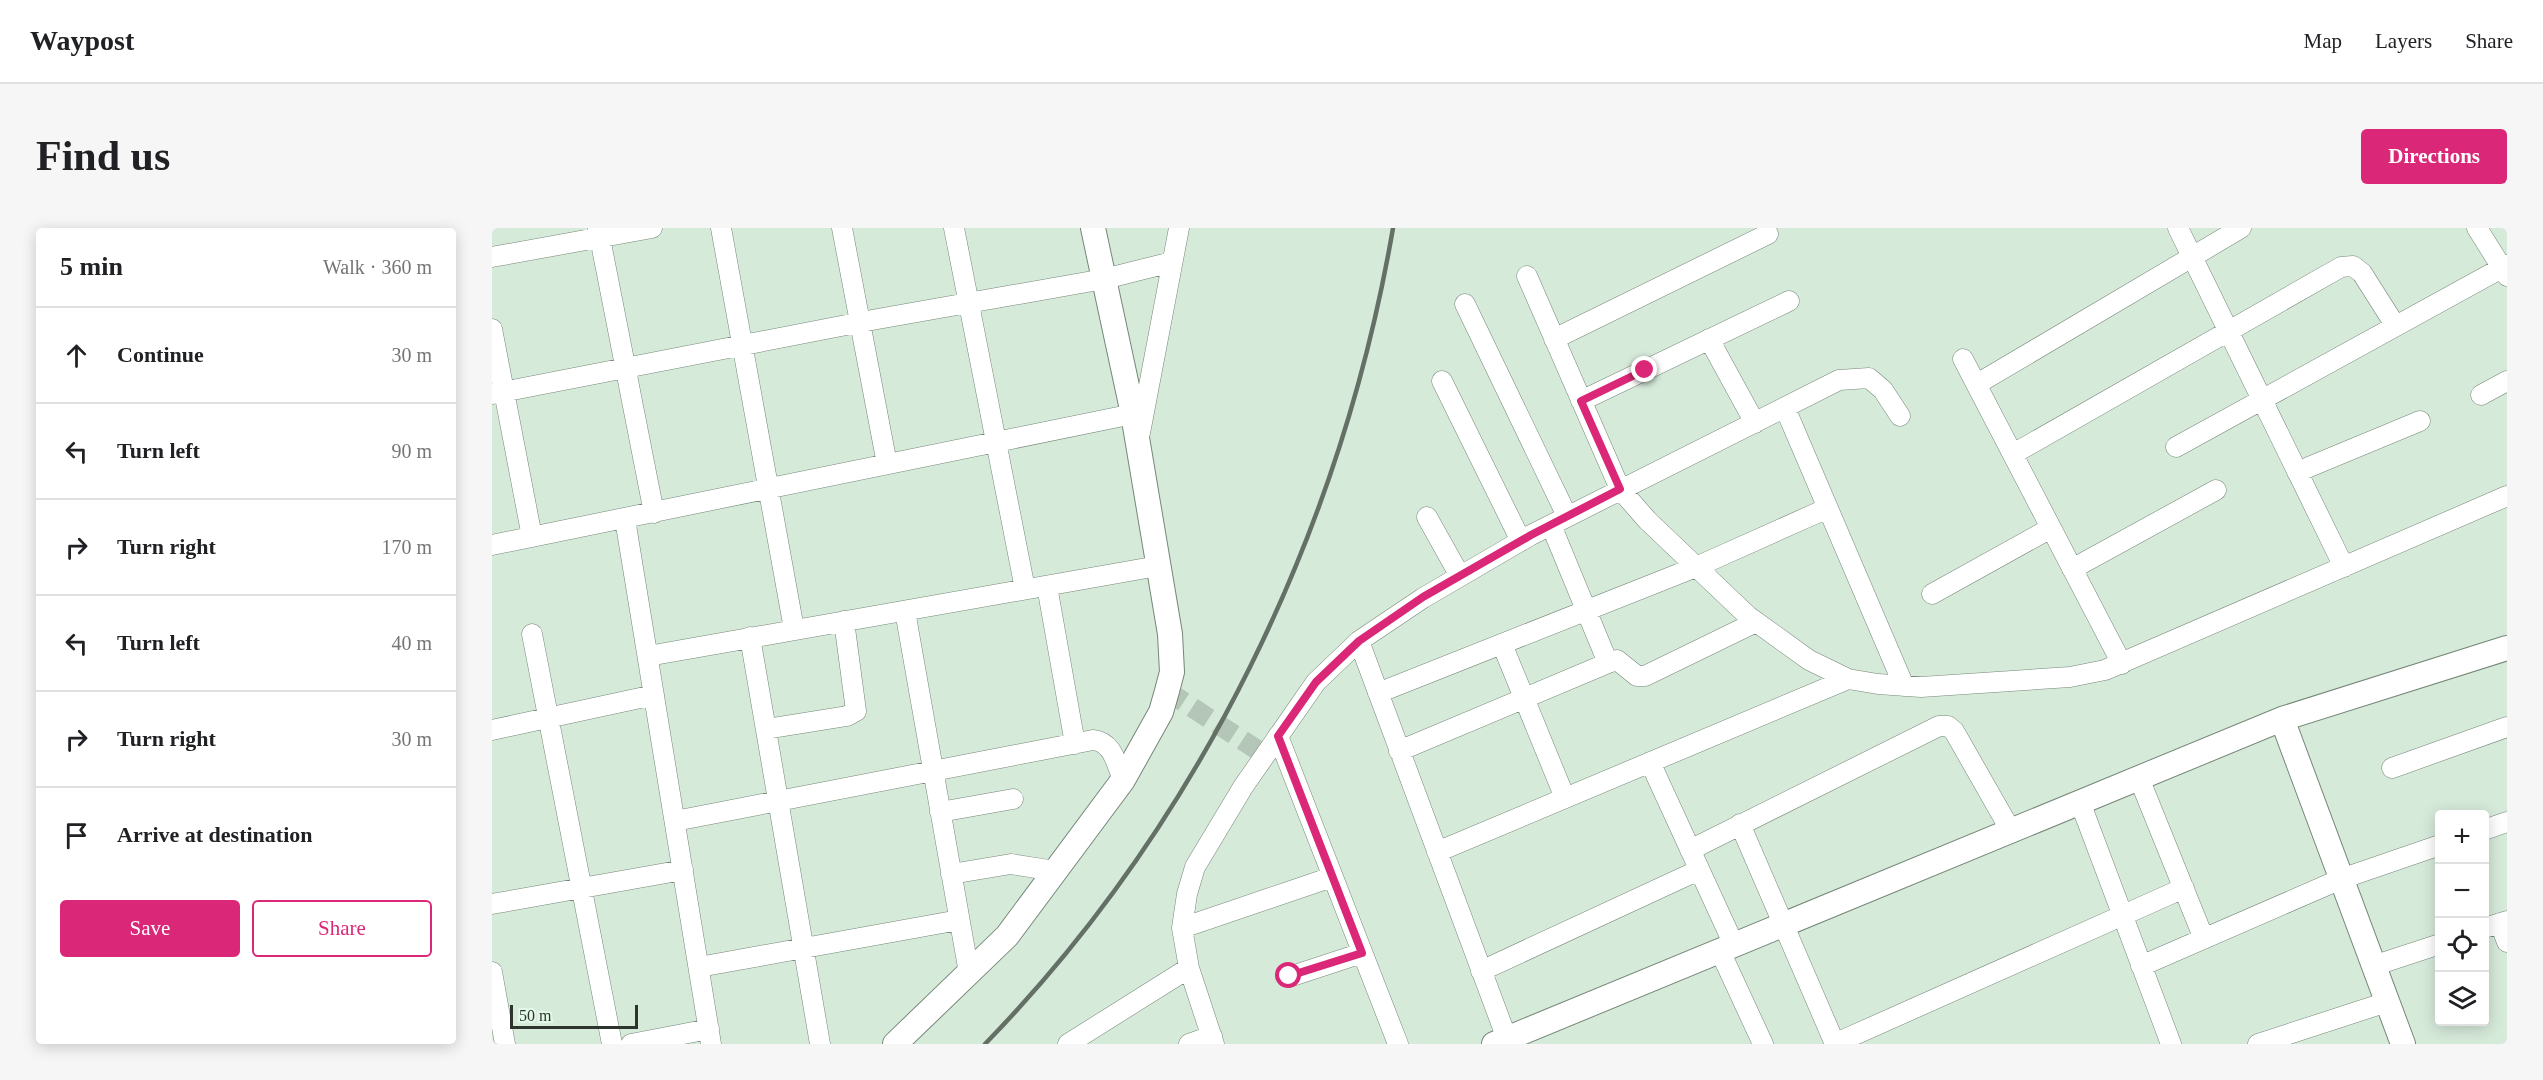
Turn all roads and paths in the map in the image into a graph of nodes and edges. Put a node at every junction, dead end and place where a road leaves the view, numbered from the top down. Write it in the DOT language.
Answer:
graph roads {
  1 [pos="652,228"];
  2 [pos="721,228"];
  3 [pos="842,228"];
  4 [pos="954,228"];
  5 [pos="1093,228"];
  6 [pos="1179,228"];
  7 [pos="2178,228"];
  8 [pos="2241,228"];
  9 [pos="2477,228"];
  10 [pos="599,232"];
  11 [pos="1768,234"];
  12 [pos="2192,256"];
  13 [pos="492,257"];
  14 [pos="1172,262"];
  15 [pos="2505,269"];
  16 [pos="1527,276"];
  17 [pos="1104,279"];
  18 [pos="1789,301"];
  19 [pos="969,303"];
  20 [pos="1465,304"];
  21 [pos="861,323"];
  22 [pos="2395,325"];
  23 [pos="492,329"];
  24 [pos="2228,332"];
  25 [pos="1554,339"];
  26 [pos="1709,339"];
  27 [pos="742,345"];
  28 [pos="1964,359"];
  29 [pos="626,368"];
  30 [pos="1442,381"];
  31 [pos="2507,381"];
  32 [pos="1977,384"];
  33 [pos="499,393"];
  34 [pos="2481,395"];
  35 [pos="2260,399"];
  36 [pos="1581,401"];
  37 [pos="1785,408"];
  38 [pos="1133,414"];
  39 [pos="1900,416"];
  40 [pos="2420,421"];
  41 [pos="1755,423"];
  42 [pos="996,442"];
  43 [pos="1138,445"];
  44 [pos="2176,447"];
  45 [pos="2013,454"];
  46 [pos="887,464"];
  47 [pos="2296,472"];
  48 [pos="768,489"];
  49 [pos="1620,489"];
  50 [pos="2216,490"];
  51 [pos="2507,496"];
  52 [pos="1828,508"];
  53 [pos="654,513"];
  54 [pos="1427,516"];
  55 [pos="625,519"];
  56 [pos="1559,520"];
  57 [pos="2051,528"];
  58 [pos="532,537"];
  59 [pos="1521,541"];
  60 [pos="492,545"];
  61 [pos="1158,566"];
  62 [pos="1696,567"];
  63 [pos="2344,567"];
  64 [pos="2072,569"];
  65 [pos="1460,576"];
  66 [pos="1047,586"];
  67 [pos="1025,589"];
  68 [pos="1932,594"];
  69 [pos="905,611"];
  70 [pos="1585,611"];
  71 [pos="844,621"];
  72 [pos="1756,622"];
  73 [pos="794,629"];
  74 [pos="532,634"];
  75 [pos="750,637"];
  76 [pos="1359,641"];
  77 [pos="1502,644"];
  78 [pos="2507,648"];
  79 [pos="648,656"];
  80 [pos="1608,663"];
  81 [pos="2122,664"];
  82 [pos="1848,679"];
  83 [pos="1904,686"];
  84 [pos="1378,693"];
  85 [pos="654,695"];
  86 [pos="1525,700"];
  87 [pos="549,718"];
  88 [pos="2282,719"];
  89 [pos="2507,727"];
  90 [pos="766,729"];
  91 [pos="492,730"];
  92 [pos="1278,736"];
  93 [pos="1075,744"];
  94 [pos="1400,751"];
  95 [pos="1650,762"];
  96 [pos="2392,768"];
  97 [pos="933,771"];
  98 [pos="2139,778"];
  99 [pos="1123,780"];
  100 [pos="1564,798"];
  101 [pos="1013,799"];
  102 [pos="778,801"];
  103 [pos="2080,802"];
  104 [pos="940,812"];
  105 [pos="675,821"];
  106 [pos="2507,822"];
  107 [pos="1740,824"];
  108 [pos="2489,828"];
  109 [pos="2011,831"];
  110 [pos="2435,846"];
  111 [pos="1690,850"];
  112 [pos="1437,852"];
  113 [pos="683,870"];
  114 [pos="1700,870"];
  115 [pos="1055,871"];
  116 [pos="951,874"];
  117 [pos="1332,877"];
  118 [pos="2341,879"];
  119 [pos="582,888"];
  120 [pos="2184,888"];
  121 [pos="492,903"];
  122 [pos="2123,916"];
  123 [pos="960,920"];
  124 [pos="1785,924"];
  125 [pos="2497,924"];
  126 [pos="1182,928"];
  127 [pos="2204,939"];
  128 [pos="2507,942"];
  129 [pos="2435,945"];
  130 [pos="803,946"];
  131 [pos="1727,948"];
  132 [pos="1362,953"];
  133 [pos="2142,966"];
  134 [pos="2373,966"];
  135 [pos="699,967"];
  136 [pos="1189,968"];
  137 [pos="1481,971"];
  138 [pos="492,972"];
  139 [pos="969,973"];
  140 [pos="1289,976"];
  141 [pos="2387,1002"];
  142 [pos="710,1037"];
  143 [pos="1088,1038"];
  144 [pos="1213,1040"];
  145 [pos="1501,1041"];
  146 [pos="505,1044"];
  147 [pos="612,1044"];
  148 [pos="631,1044"];
  149 [pos="820,1044"];
  150 [pos="895,1044"];
  151 [pos="1068,1044"];
  152 [pos="1189,1044"];
  153 [pos="1398,1044"];
  154 [pos="1763,1044"];
  155 [pos="1835,1044"];
  156 [pos="2171,1044"];
  157 [pos="2258,1044"];
  158 [pos="2403,1044"];
  1 -- 10 [label="street"];
  2 -- 27 [label="street"];
  3 -- 21 [label="street"];
  4 -- 19 [label="street"];
  5 -- 17 [label="street"];
  6 -- 14 [label="street"];
  7 -- 12 [label="street"];
  8 -- 12 [label="street"];
  9 -- 15 [label="street"];
  10 -- 13 [label="street"];
  10 -- 29 [label="street"];
  11 -- 25 [label="street"];
  12 -- 24 [label="street"];
  12 -- 32 [label="street"];
  14 -- 17 [label="street"];
  14 -- 43 [label="street"];
  15 -- 22 [label="street"];
  16 -- 25 [label="street"];
  17 -- 19 [label="street"];
  17 -- 38 [label="street"];
  18 -- 26 [label="street"];
  19 -- 21 [label="street"];
  19 -- 42 [label="street"];
  20 -- 56 [label="street"];
  21 -- 27 [label="street"];
  21 -- 46 [label="street"];
  22 -- 24 [label="street"];
  22 -- 35 [label="street"];
  23 -- 33 [label="street"];
  24 -- 35 [label="street"];
  24 -- 45 [label="street"];
  25 -- 36 [label="street"];
  26 -- 36 [label="street"];
  26 -- 41 [label="street"];
  27 -- 29 [label="street"];
  27 -- 48 [label="street"];
  28 -- 32 [label="street"];
  29 -- 33 [label="street"];
  29 -- 53 [label="street"];
  30 -- 59 [label="street"];
  31 -- 34 [label="street"];
  32 -- 45 [label="street"];
  33 -- 58 [label="street"];
  35 -- 44 [label="street"];
  35 -- 47 [label="street"];
  36 -- 49 [label="street"];
  37 -- 39 [label="street"];
  37 -- 41 [label="street"];
  37 -- 52 [label="street"];
  38 -- 42 [label="street"];
  38 -- 43 [label="street"];
  40 -- 47 [label="street"];
  41 -- 49 [label="street"];
  42 -- 46 [label="street"];
  42 -- 67 [label="street"];
  43 -- 61 [label="street"];
  45 -- 57 [label="street"];
  46 -- 48 [label="street"];
  47 -- 63 [label="street"];
  48 -- 53 [label="street"];
  48 -- 73 [label="street"];
  49 -- 56 [label="street"];
  49 -- 62 [label="street"];
  50 -- 64 [label="street"];
  51 -- 63 [label="street"];
  52 -- 62 [label="street"];
  52 -- 83 [label="street"];
  53 -- 55 [label="street"];
  54 -- 65 [label="street"];
  55 -- 58 [label="street"];
  55 -- 79 [label="street"];
  56 -- 59 [label="street"];
  56 -- 70 [label="street"];
  57 -- 64 [label="street"];
  57 -- 68 [label="street"];
  58 -- 60 [label="street"];
  59 -- 65 [label="street"];
  61 -- 66 [label="street"];
  61 -- 99 [label="street"];
  62 -- 70 [label="street"];
  62 -- 72 [label="street"];
  63 -- 81 [label="street"];
  64 -- 81 [label="street"];
  65 -- 76 [label="street"];
  66 -- 67 [label="street"];
  66 -- 93 [label="street"];
  67 -- 69 [label="street"];
  69 -- 71 [label="street"];
  69 -- 97 [label="street"];
  70 -- 77 [label="street"];
  70 -- 80 [label="street"];
  71 -- 73 [label="street"];
  71 -- 90 [label="street"];
  72 -- 80 [label="street"];
  72 -- 82 [label="street"];
  73 -- 75 [label="street"];
  74 -- 87 [label="street"];
  75 -- 79 [label="street"];
  75 -- 90 [label="street"];
  76 -- 84 [label="street"];
  76 -- 92 [label="street"];
  77 -- 84 [label="street"];
  77 -- 86 [label="street"];
  78 -- 88 [label="street"];
  79 -- 85 [label="street"];
  80 -- 86 [label="street"];
  81 -- 83 [label="street"];
  82 -- 83 [label="street"];
  82 -- 95 [label="street"];
  84 -- 94 [label="street"];
  85 -- 87 [label="street"];
  85 -- 105 [label="street"];
  86 -- 94 [label="street"];
  86 -- 100 [label="street"];
  87 -- 91 [label="street"];
  87 -- 119 [label="street"];
  88 -- 98 [label="street"];
  88 -- 118 [label="street"];
  89 -- 96 [label="street"];
  90 -- 102 [label="street"];
  92 -- 117 [label="street"];
  92 -- 126 [label="street"];
  93 -- 97 [label="street"];
  93 -- 99 [label="street"];
  94 -- 112 [label="street"];
  95 -- 100 [label="street"];
  95 -- 111 [label="street"];
  97 -- 102 [label="street"];
  97 -- 104 [label="street"];
  98 -- 103 [label="street"];
  98 -- 120 [label="street"];
  99 -- 115 [label="street"];
  100 -- 112 [label="street"];
  101 -- 104 [label="street"];
  102 -- 105 [label="street"];
  102 -- 130 [label="street"];
  103 -- 109 [label="street"];
  103 -- 122 [label="street"];
  104 -- 116 [label="street"];
  105 -- 113 [label="street"];
  106 -- 108 [label="street"];
  107 -- 109 [label="street"];
  107 -- 111 [label="street"];
  107 -- 124 [label="street"];
  109 -- 124 [label="street"];
  110 -- 118 [label="street"];
  111 -- 114 [label="street"];
  112 -- 137 [label="street"];
  113 -- 119 [label="street"];
  113 -- 135 [label="street"];
  114 -- 131 [label="street"];
  114 -- 137 [label="street"];
  115 -- 116 [label="street"];
  115 -- 139 [label="street"];
  116 -- 123 [label="street"];
  117 -- 126 [label="street"];
  117 -- 132 [label="street"];
  118 -- 127 [label="street"];
  118 -- 134 [label="street"];
  119 -- 121 [label="street"];
  119 -- 147 [label="street"];
  120 -- 122 [label="street"];
  120 -- 127 [label="street"];
  122 -- 133 [label="street"];
  122 -- 155 [label="street"];
  123 -- 130 [label="street"];
  123 -- 139 [label="street"];
  124 -- 131 [label="street"];
  124 -- 155 [label="street"];
  125 -- 128 [label="street"];
  126 -- 136 [label="street"];
  127 -- 133 [label="street"];
  129 -- 134 [label="street"];
  130 -- 135 [label="street"];
  130 -- 149 [label="street"];
  131 -- 145 [label="street"];
  131 -- 154 [label="street"];
  132 -- 140 [label="street"];
  132 -- 153 [label="street"];
  133 -- 156 [label="street"];
  134 -- 141 [label="street"];
  135 -- 142 [label="street"];
  136 -- 143 [label="street"];
  136 -- 144 [label="street"];
  137 -- 145 [label="street"];
  138 -- 146 [label="street"];
  139 -- 150 [label="street"];
  141 -- 157 [label="street"];
  141 -- 158 [label="street"];
  142 -- 148 [label="street"];
  143 -- 151 [label="street"];
  144 -- 152 [label="street"];
}
